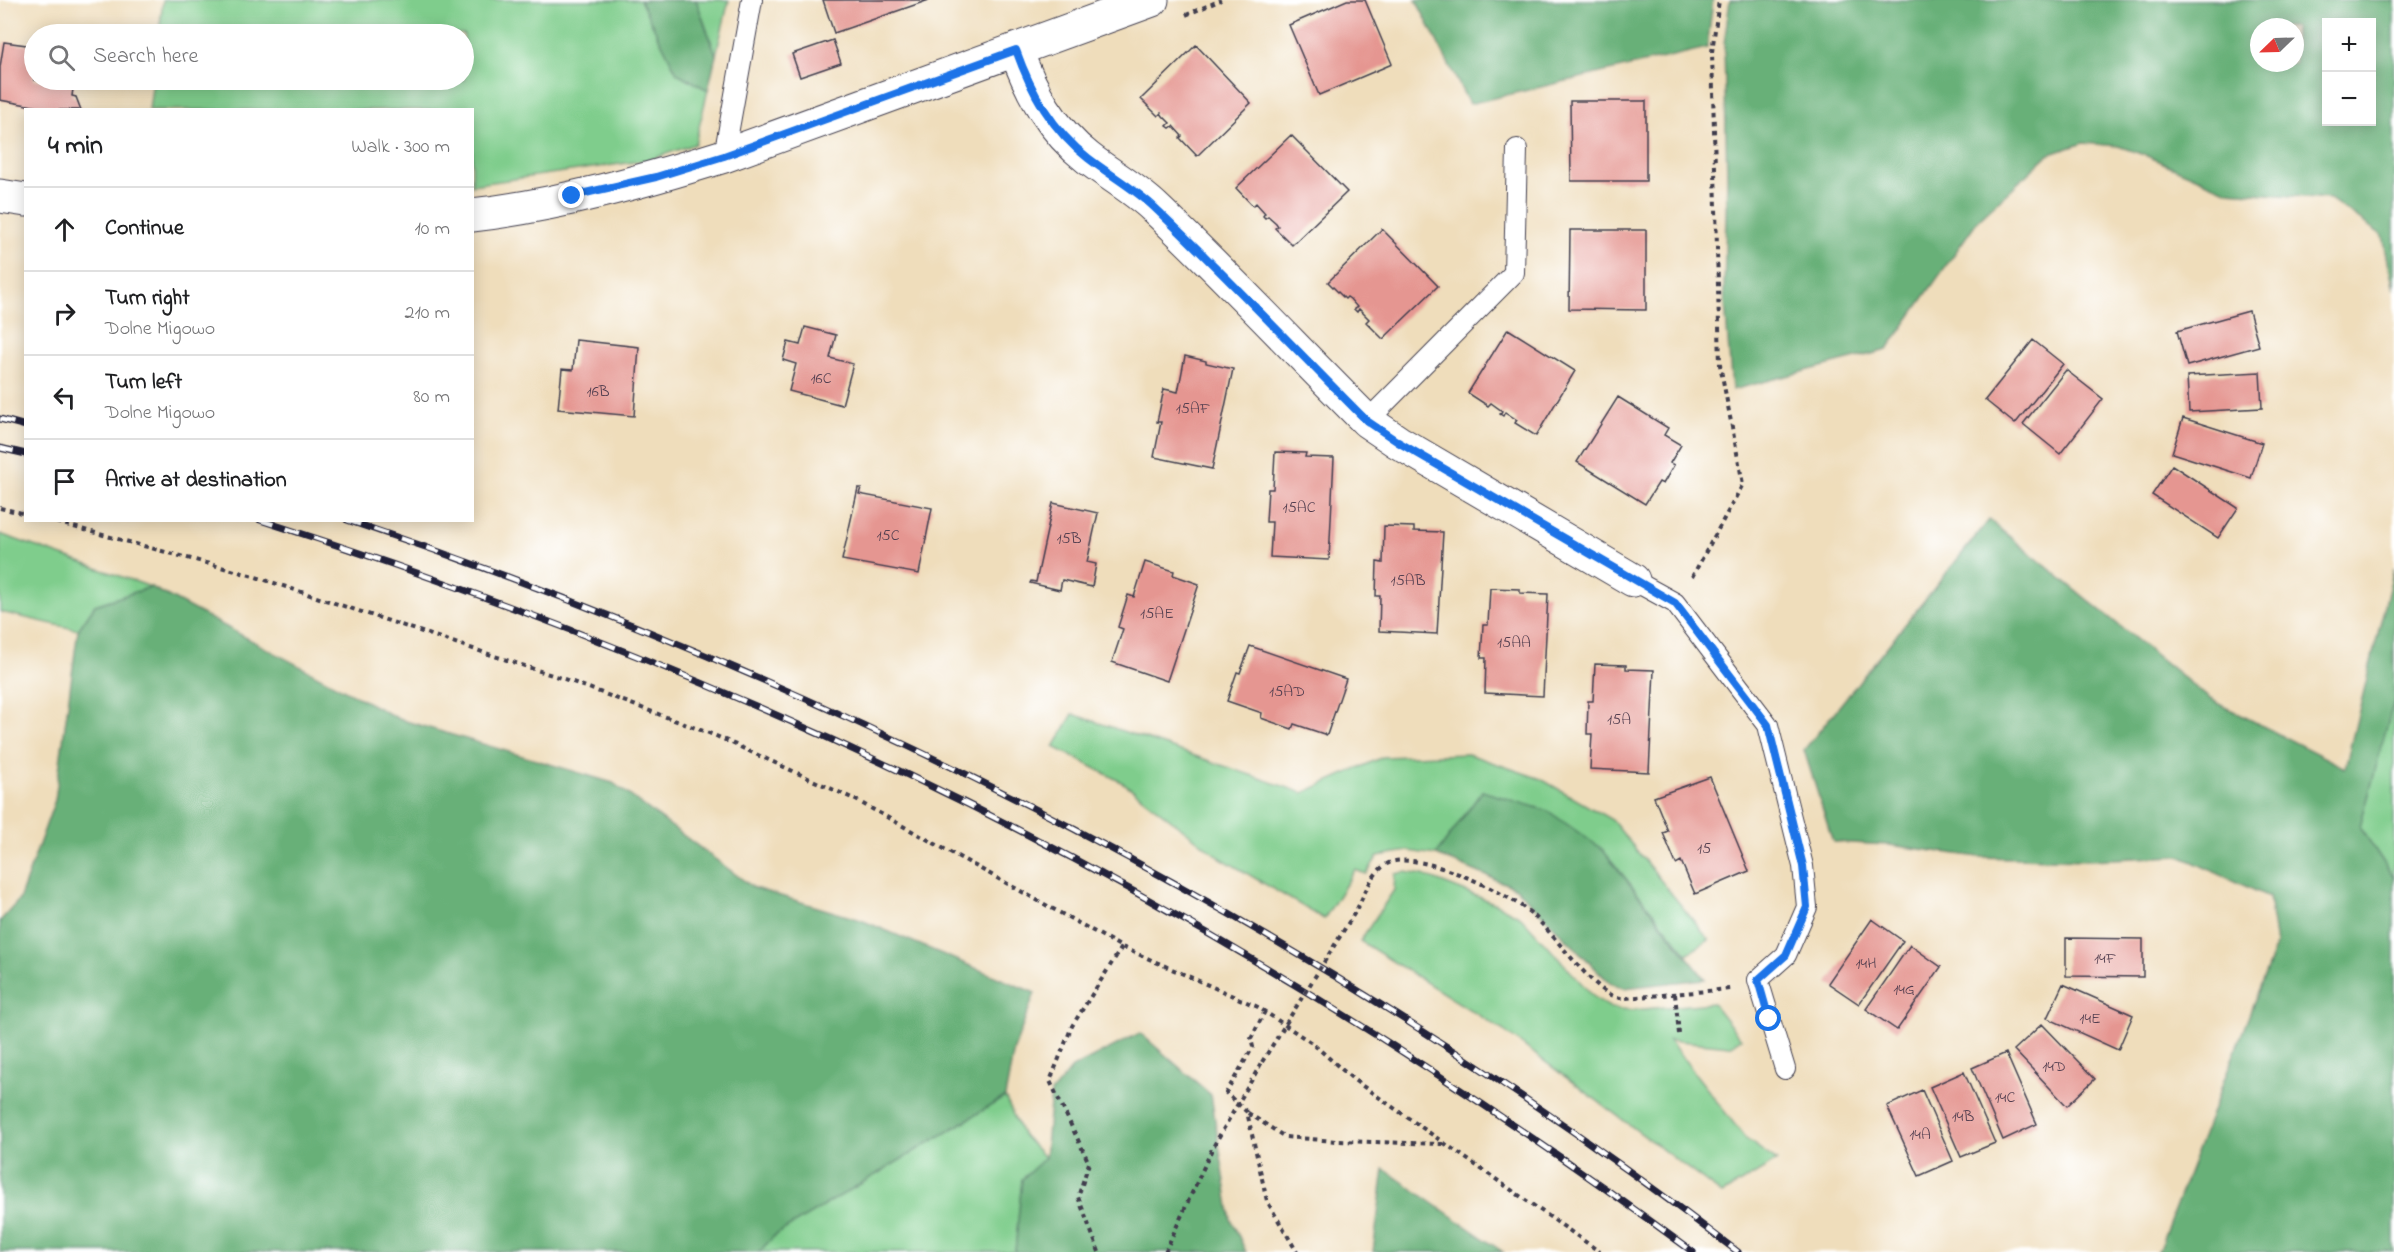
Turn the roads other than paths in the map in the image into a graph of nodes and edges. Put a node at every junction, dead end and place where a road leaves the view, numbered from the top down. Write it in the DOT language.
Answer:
graph roads {
  1 [pos="752,0"];
  2 [pos="1152,0"];
  3 [pos="1016,50"];
  4 [pos="1517,149"];
  5 [pos="724,156"];
  6 [pos="0,196"];
  7 [pos="24,200"];
  8 [pos="474,215"];
  9 [pos="1367,421"];
  10 [pos="1633,580"];
  11 [pos="1785,1069"];
  1 -- 5 [label="lane"];
  2 -- 3 [label="street"];
  3 -- 5 [label="street"];
  3 -- 9 [label="street"];
  4 -- 9 [label="lane"];
  5 -- 8 [label="street"];
  6 -- 7 [label="street"];
  9 -- 10 [label="street"];
  10 -- 11 [label="lane"];
}
